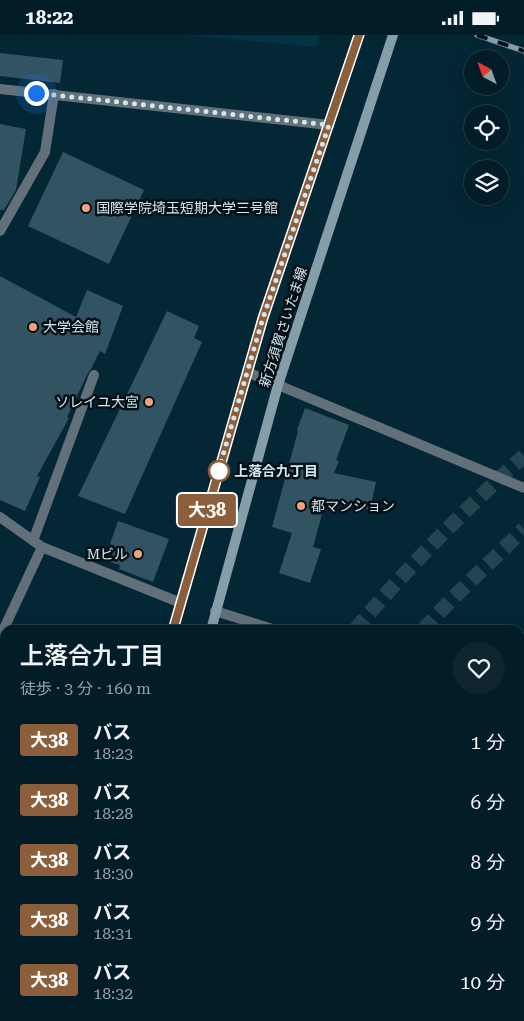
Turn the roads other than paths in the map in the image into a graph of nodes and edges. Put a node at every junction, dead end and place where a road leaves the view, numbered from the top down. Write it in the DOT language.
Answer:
graph roads {
  1 [pos="358,35"];
  2 [pos="392,35"];
  3 [pos="0,89"];
  4 [pos="54,94"];
  5 [pos="329,125"];
  6 [pos="0,231"];
  7 [pos="247,372"];
  8 [pos="94,375"];
  9 [pos="278,385"];
  10 [pos="524,488"];
  11 [pos="0,517"];
  12 [pos="33,541"];
  13 [pos="42,547"];
  14 [pos="181,603"];
  15 [pos="215,611"];
  16 [pos="6,625"];
  17 [pos="174,625"];
  18 [pos="212,625"];
  19 [pos="260,625"];
  1 -- 5 [label="main road, 新方須賀さいたま線"];
  2 -- 9 [label="main road, 新方須賀さいたま線"];
  3 -- 4 [label="street"];
  4 -- 5 [label="street"];
  4 -- 6 [label="street"];
  5 -- 7 [label="main road, 新方須賀さいたま線"];
  7 -- 9 [label="street"];
  7 -- 14 [label="main road, 新方須賀さいたま線"];
  8 -- 12 [label="street"];
  9 -- 10 [label="street"];
  9 -- 15 [label="main road, 新方須賀さいたま線"];
  11 -- 12 [label="street"];
  12 -- 13 [label="street"];
  13 -- 14 [label="street"];
  13 -- 16 [label="street"];
  14 -- 17 [label="main road, 新方須賀さいたま線"];
  15 -- 18 [label="main road, 新方須賀さいたま線"];
  15 -- 19 [label="street"];
}
